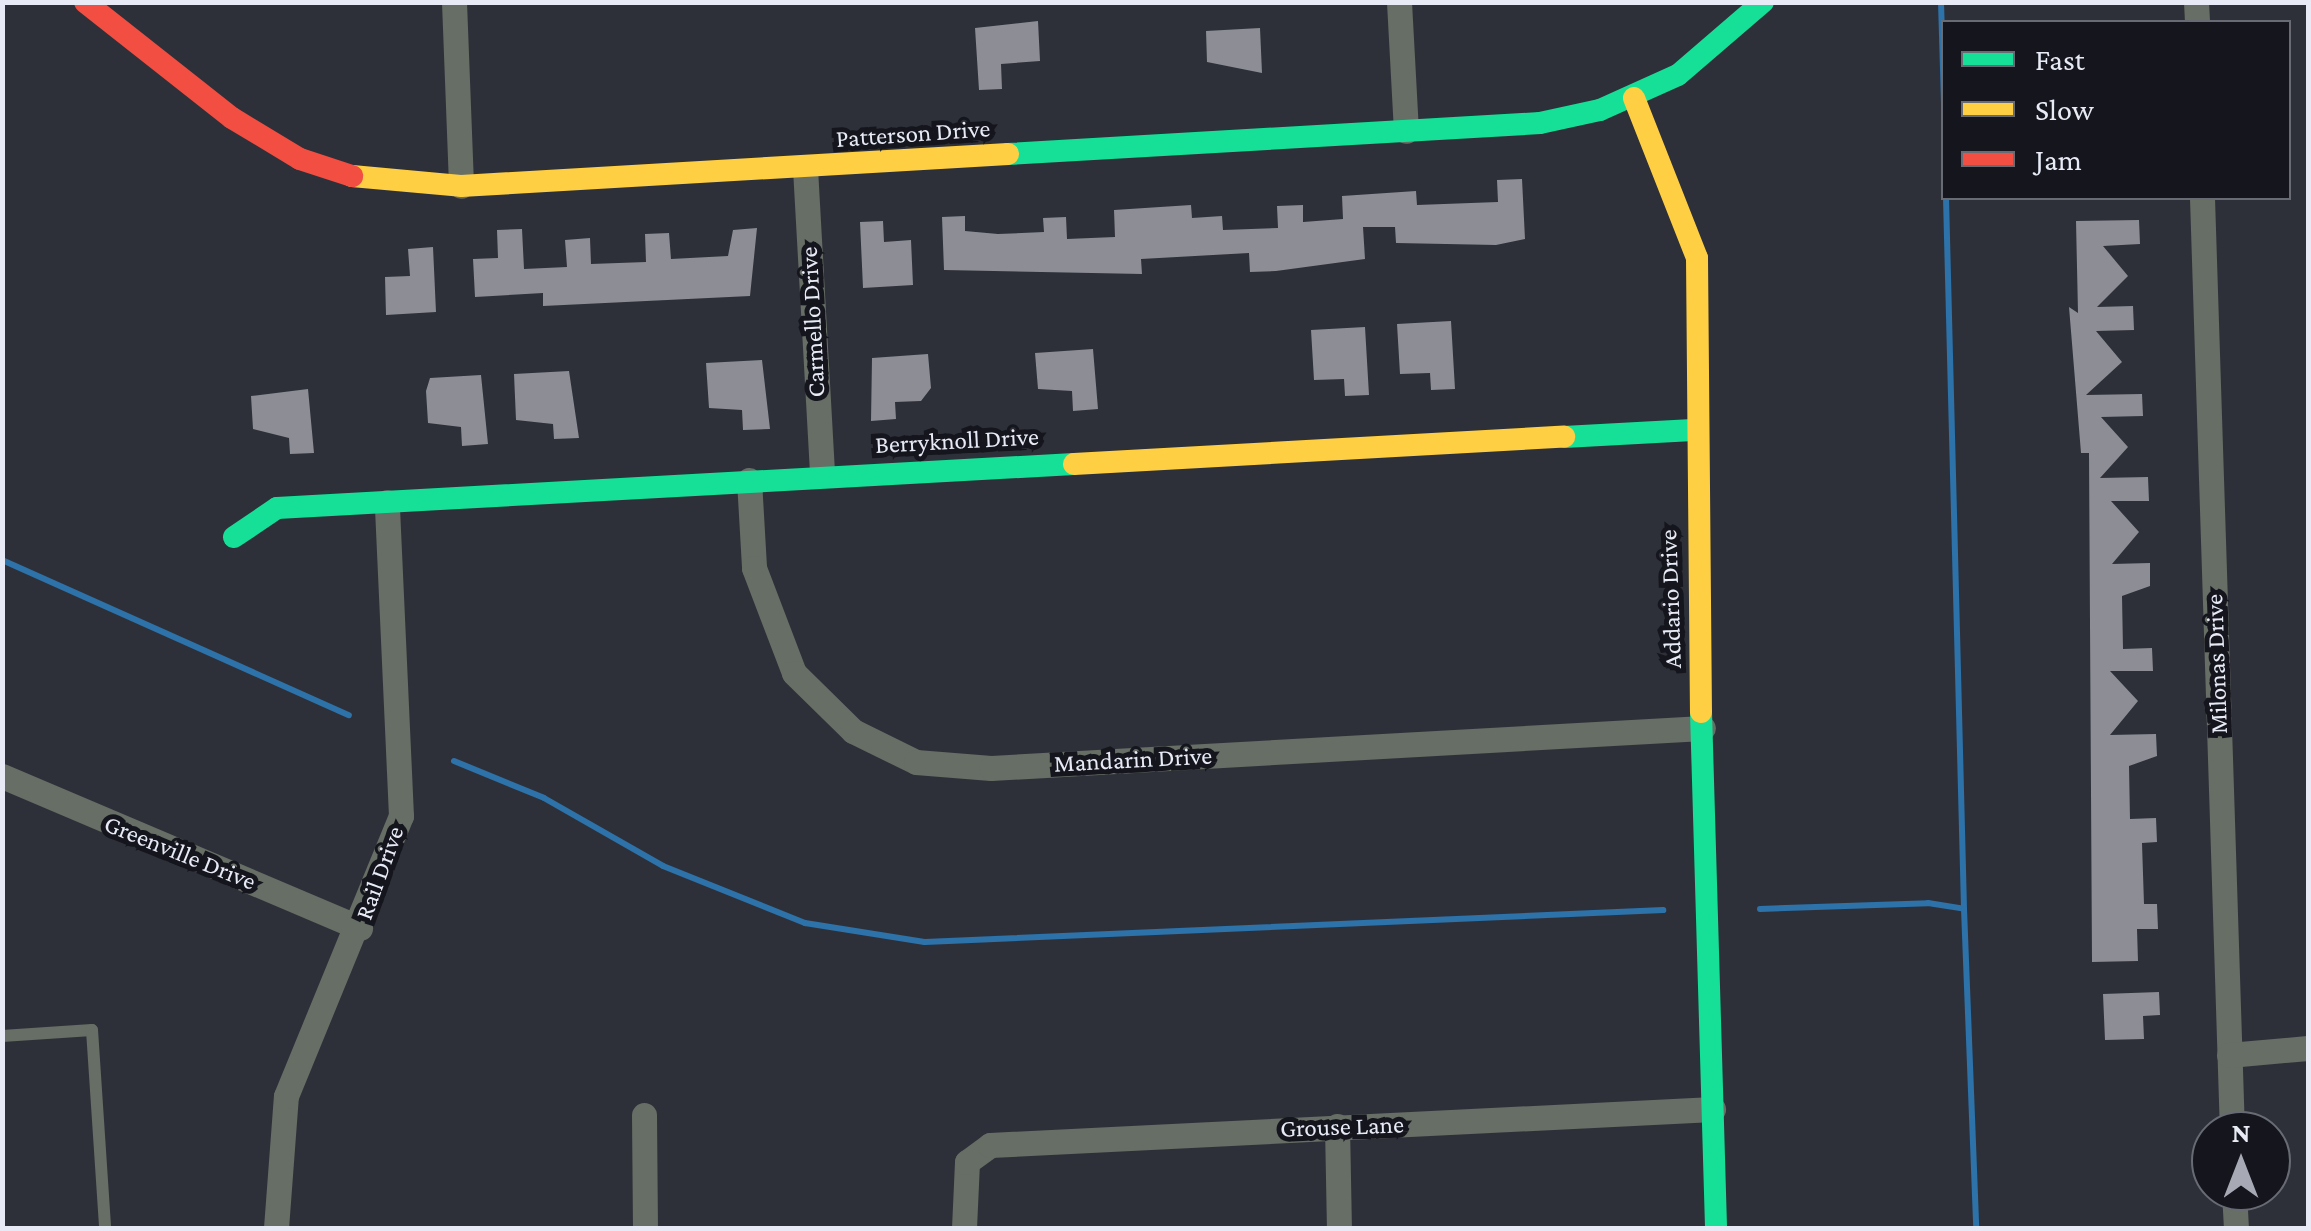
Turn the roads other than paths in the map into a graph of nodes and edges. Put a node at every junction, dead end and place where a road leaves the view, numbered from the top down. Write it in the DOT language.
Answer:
graph roads {
  1 [pos="85,2"];
  2 [pos="454,2"];
  3 [pos="1399,2"];
  4 [pos="1763,2"];
  5 [pos="1634,98"];
  6 [pos="1406,131"];
  7 [pos="805,168"];
  8 [pos="461,186"];
  9 [pos="2202,200"];
  10 [pos="1692,430"];
  11 [pos="822,475"];
  12 [pos="749,480"];
  13 [pos="387,502"];
  14 [pos="234,537"];
  15 [pos="1703,728"];
  16 [pos="2,776"];
  17 [pos="360,928"];
  18 [pos="2,1036"];
  19 [pos="2308,1048"];
  20 [pos="2230,1055"];
  21 [pos="1714,1109"];
  22 [pos="2231,1111"];
  23 [pos="644,1115"];
  24 [pos="1337,1126"];
  25 [pos="106,1228"];
  26 [pos="276,1228"];
  27 [pos="645,1228"];
  28 [pos="964,1228"];
  29 [pos="1340,1228"];
  30 [pos="1716,1228"];
  1 -- 8 [label="street, Patterson Drive"];
  2 -- 8 [label="street"];
  3 -- 6 [label="street"];
  4 -- 5 [label="street, Patterson Drive"];
  5 -- 6 [label="street, Patterson Drive"];
  5 -- 10 [label="street, Addario Drive"];
  6 -- 7 [label="street, Patterson Drive"];
  7 -- 8 [label="street, Patterson Drive"];
  7 -- 11 [label="street, Carmello Drive"];
  9 -- 20 [label="street, Milonas Drive"];
  10 -- 11 [label="street, Berryknoll Drive"];
  10 -- 15 [label="street, Addario Drive"];
  11 -- 12 [label="street, Berryknoll Drive"];
  12 -- 13 [label="street, Berryknoll Drive"];
  12 -- 15 [label="street, Mandarin Drive"];
  13 -- 14 [label="street, Berryknoll Drive"];
  13 -- 17 [label="street, Rail Drive"];
  15 -- 21 [label="street, Addario Drive"];
  16 -- 17 [label="street, Greenville Drive"];
  17 -- 26 [label="street, Rail Drive"];
  18 -- 25 [label="lane"];
  19 -- 20 [label="street"];
  20 -- 22 [label="street, Milonas Drive"];
  21 -- 24 [label="street, Grouse Lane"];
  21 -- 30 [label="street, Addario Drive"];
  23 -- 27 [label="street"];
  24 -- 28 [label="street, Grouse Lane"];
  24 -- 29 [label="street"];
}
